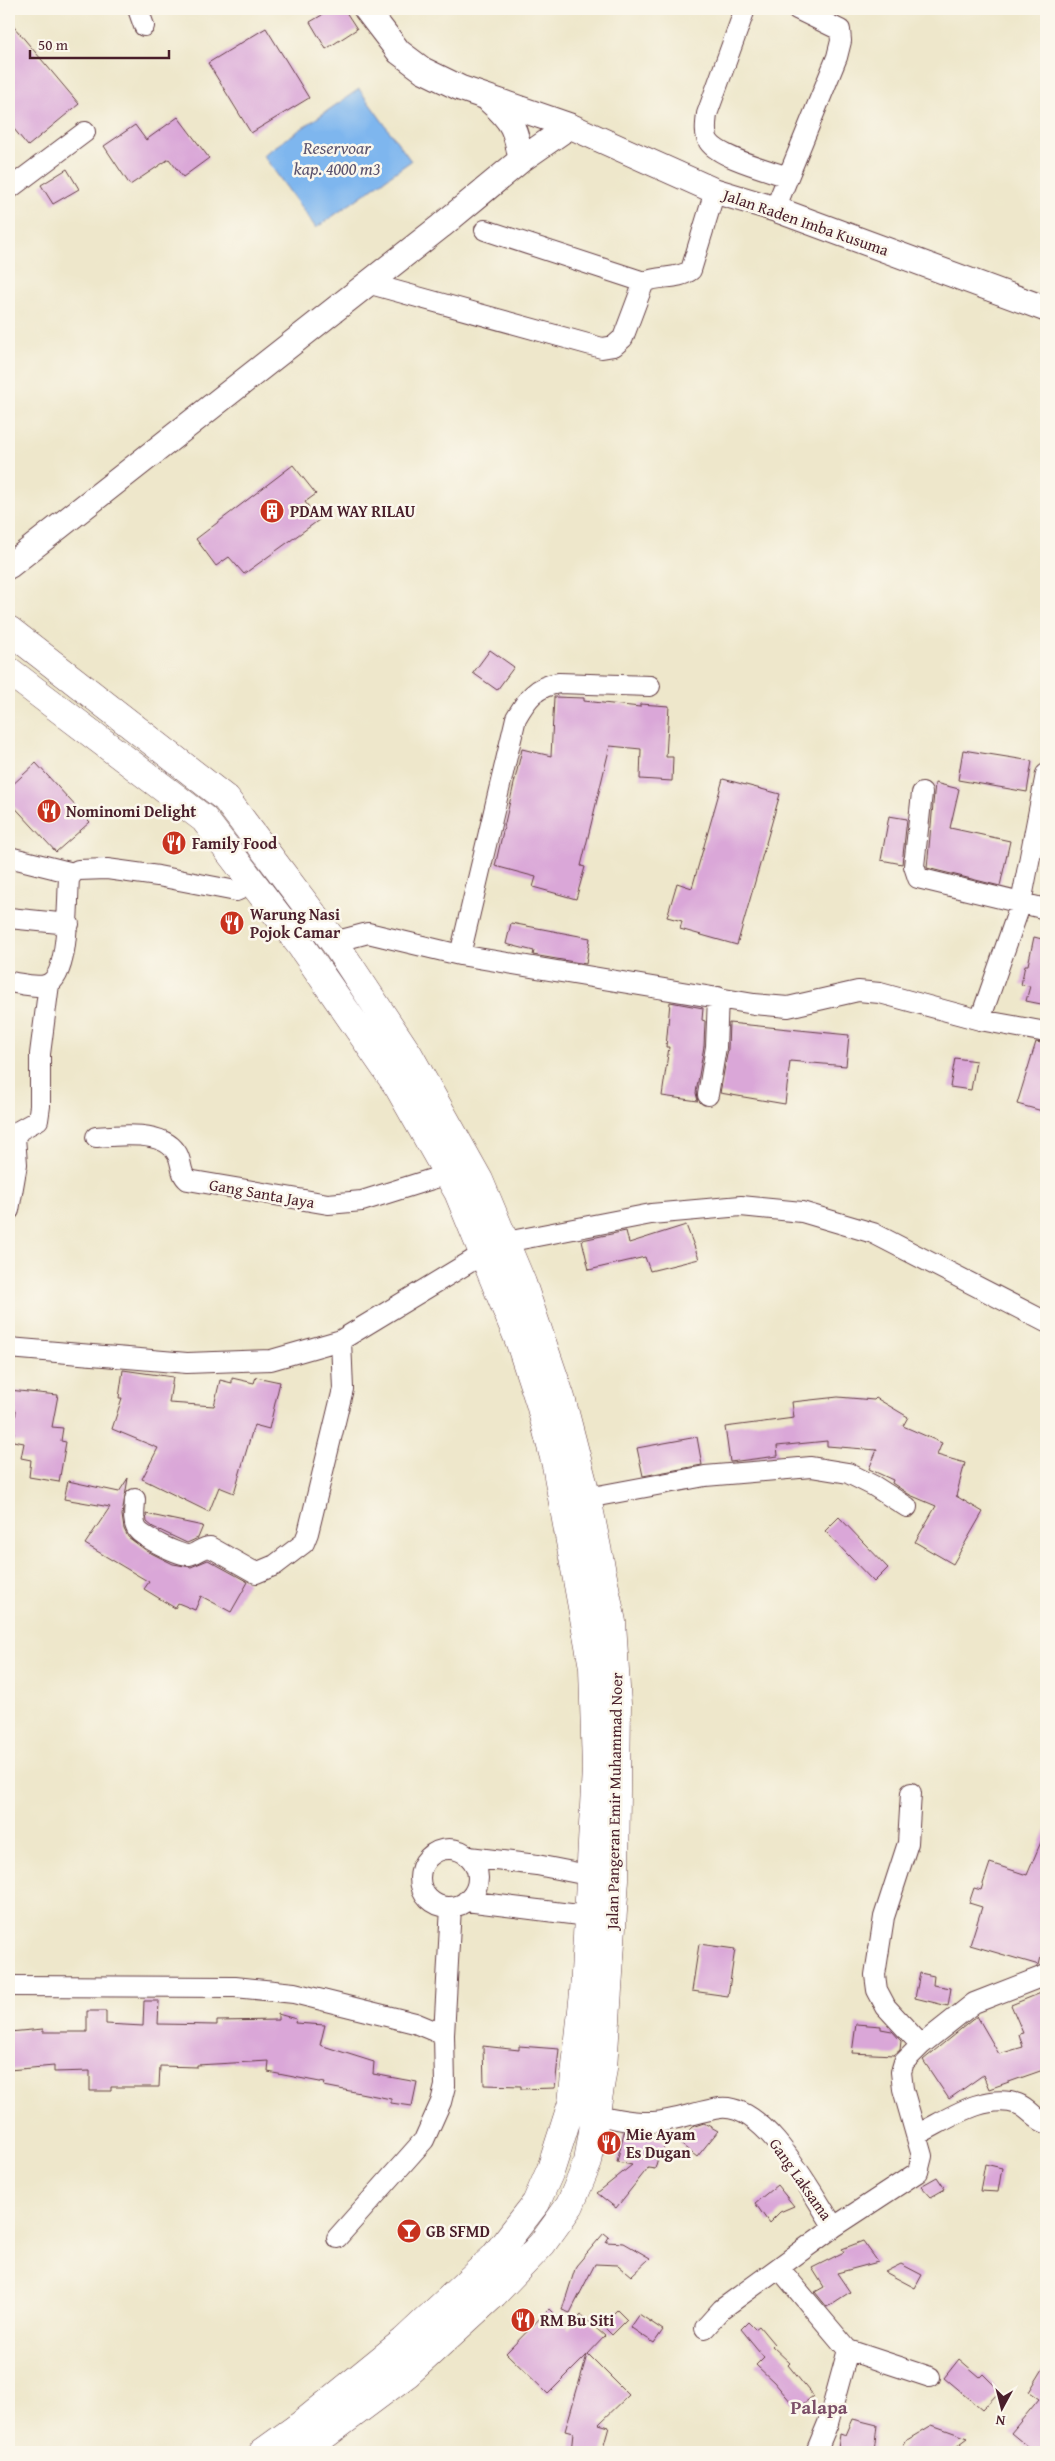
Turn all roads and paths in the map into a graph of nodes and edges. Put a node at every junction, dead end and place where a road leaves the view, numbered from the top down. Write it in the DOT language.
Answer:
graph roads {
  1 [pos="366,9"];
  2 [pos="745,9"];
  3 [pos="797,9"];
  4 [pos="488,99"];
  5 [pos="570,126"];
  6 [pos="85,132"];
  7 [pos="521,160"];
  8 [pos="788,177"];
  9 [pos="9,189"];
  10 [pos="715,191"];
  11 [pos="776,209"];
  12 [pos="485,230"];
  13 [pos="644,282"];
  14 [pos="367,283"];
  15 [pos="1046,310"];
  16 [pos="9,566"];
  17 [pos="9,630"];
  18 [pos="39,654"];
  19 [pos="13,675"];
  20 [pos="650,686"];
  21 [pos="1046,774"];
  22 [pos="922,793"];
  23 [pos="9,857"];
  24 [pos="73,873"];
  25 [pos="254,883"];
  26 [pos="1021,903"];
  27 [pos="1046,909"];
  28 [pos="9,918"];
  29 [pos="69,924"];
  30 [pos="334,942"];
  31 [pos="460,955"];
  32 [pos="9,982"];
  33 [pos="49,984"];
  34 [pos="363,984"];
  35 [pos="718,997"];
  36 [pos="339,999"];
  37 [pos="980,1020"];
  38 [pos="1046,1032"];
  39 [pos="708,1095"];
  40 [pos="96,1137"];
  41 [pos="462,1182"];
  42 [pos="9,1210"];
  43 [pos="494,1248"];
  44 [pos="1046,1322"];
  45 [pos="341,1340"];
  46 [pos="9,1348"];
  47 [pos="550,1401"];
  48 [pos="587,1498"];
  49 [pos="135,1499"];
  50 [pos="907,1507"];
  51 [pos="599,1624"];
  52 [pos="911,1793"];
  53 [pos="469,1857"];
  54 [pos="602,1878"];
  55 [pos="458,1904"];
  56 [pos="587,1916"];
  57 [pos="1046,1975"];
  58 [pos="9,1986"];
  59 [pos="444,2034"];
  60 [pos="921,2045"];
  61 [pos="587,2086"];
  62 [pos="596,2115"];
  63 [pos="1046,2123"];
  64 [pos="916,2135"];
  65 [pos="834,2227"];
  66 [pos="338,2238"];
  67 [pos="488,2262"];
  68 [pos="779,2268"];
  69 [pos="510,2278"];
  70 [pos="705,2328"];
  71 [pos="848,2350"];
  72 [pos="930,2377"];
  73 [pos="319,2425"];
  74 [pos="263,2452"];
  75 [pos="302,2452"];
  76 [pos="816,2452"];
  1 -- 4 [label="street"];
  2 -- 8 [label="street"];
  3 -- 8 [label="street"];
  4 -- 5 [label="street, Jalan Raden Imba Kusuma"];
  4 -- 7 [label="street"];
  5 -- 7 [label="street"];
  5 -- 10 [label="street, Jalan Raden Imba Kusuma"];
  6 -- 9 [label="street"];
  7 -- 14 [label="street"];
  8 -- 11 [label="street"];
  10 -- 11 [label="street, Jalan Raden Imba Kusuma"];
  10 -- 13 [label="street"];
  11 -- 15 [label="street, Jalan Raden Imba Kusuma"];
  12 -- 13 [label="street"];
  13 -- 14 [label="street"];
  14 -- 16 [label="street"];
  17 -- 18 [label="main road, Jalan Pangeran Emir Muhammad Noer"];
  18 -- 19 [label="main road"];
  18 -- 30 [label="main road, Jalan Pangeran Emir Muhammad Noer"];
  19 -- 25 [label="main road, Jalan Pangeran Emir Muhammad Noer"];
  20 -- 31 [label="street"];
  21 -- 26 [label="street"];
  22 -- 26 [label="street"];
  23 -- 24 [label="street"];
  24 -- 25 [label="street"];
  24 -- 29 [label="street"];
  25 -- 36 [label="main road, Jalan Pangeran Emir Muhammad Noer"];
  26 -- 27 [label="street"];
  26 -- 37 [label="street"];
  28 -- 29 [label="street"];
  29 -- 33 [label="street"];
  30 -- 31 [label="street"];
  30 -- 34 [label="main road, Jalan Pangeran Emir Muhammad Noer"];
  31 -- 35 [label="street"];
  32 -- 33 [label="street"];
  33 -- 42 [label="street"];
  34 -- 36 [label="main road"];
  34 -- 41 [label="main road, Jalan Pangeran Emir Muhammad Noer"];
  35 -- 37 [label="street"];
  35 -- 39 [label="street"];
  36 -- 41 [label="main road, Jalan Pangeran Emir Muhammad Noer"];
  37 -- 38 [label="street"];
  40 -- 41 [label="street, Gang Santa Jaya"];
  41 -- 43 [label="main road, Jalan Pangeran Emir Muhammad Noer"];
  43 -- 44 [label="street"];
  43 -- 45 [label="street"];
  43 -- 47 [label="main road, Jalan Pangeran Emir Muhammad Noer"];
  45 -- 46 [label="street"];
  45 -- 49 [label="street"];
  47 -- 48 [label="main road, Jalan Pangeran Emir Muhammad Noer"];
  47 -- 51 [label="main road, Jalan Pangeran Emir Muhammad Noer"];
  48 -- 50 [label="street"];
  48 -- 51 [label="main road, Jalan Pangeran Emir Muhammad Noer"];
  51 -- 54 [label="main road, Jalan Pangeran Emir Muhammad Noer"];
  52 -- 60 [label="street"];
  53 -- 54 [label="street"];
  53 -- 55 [label="street"];
  53 -- 55 [label="street"];
  54 -- 56 [label="main road, Jalan Pangeran Emir Muhammad Noer"];
  54 -- 61 [label="main road, Jalan Pangeran Emir Muhammad Noer"];
  55 -- 56 [label="street"];
  55 -- 59 [label="street"];
  56 -- 61 [label="main road, Jalan Pangeran Emir Muhammad Noer"];
  57 -- 60 [label="street"];
  58 -- 59 [label="street"];
  59 -- 66 [label="street"];
  60 -- 64 [label="street"];
  61 -- 62 [label="main road, Jalan Pangeran Emir Muhammad Noer"];
  61 -- 67 [label="main road, Jalan Pangeran Emir Muhammad Noer"];
  62 -- 65 [label="street, Gang Laksama"];
  62 -- 69 [label="main road, Jalan Pangeran Emir Muhammad Noer"];
  63 -- 64 [label="street"];
  64 -- 65 [label="street"];
  65 -- 68 [label="street"];
  67 -- 69 [label="main road"];
  67 -- 73 [label="main road, Jalan Pangeran Emir Muhammad Noer"];
  68 -- 70 [label="street"];
  68 -- 71 [label="street"];
  69 -- 73 [label="main road, Jalan Pangeran Emir Muhammad Noer"];
  71 -- 72 [label="street"];
  71 -- 76 [label="street"];
  73 -- 74 [label="main road, Jalan Pangeran Emir Muhammad Noer"];
  73 -- 75 [label="main road, Jalan Pangeran Emir Muhammad Noer"];
}
